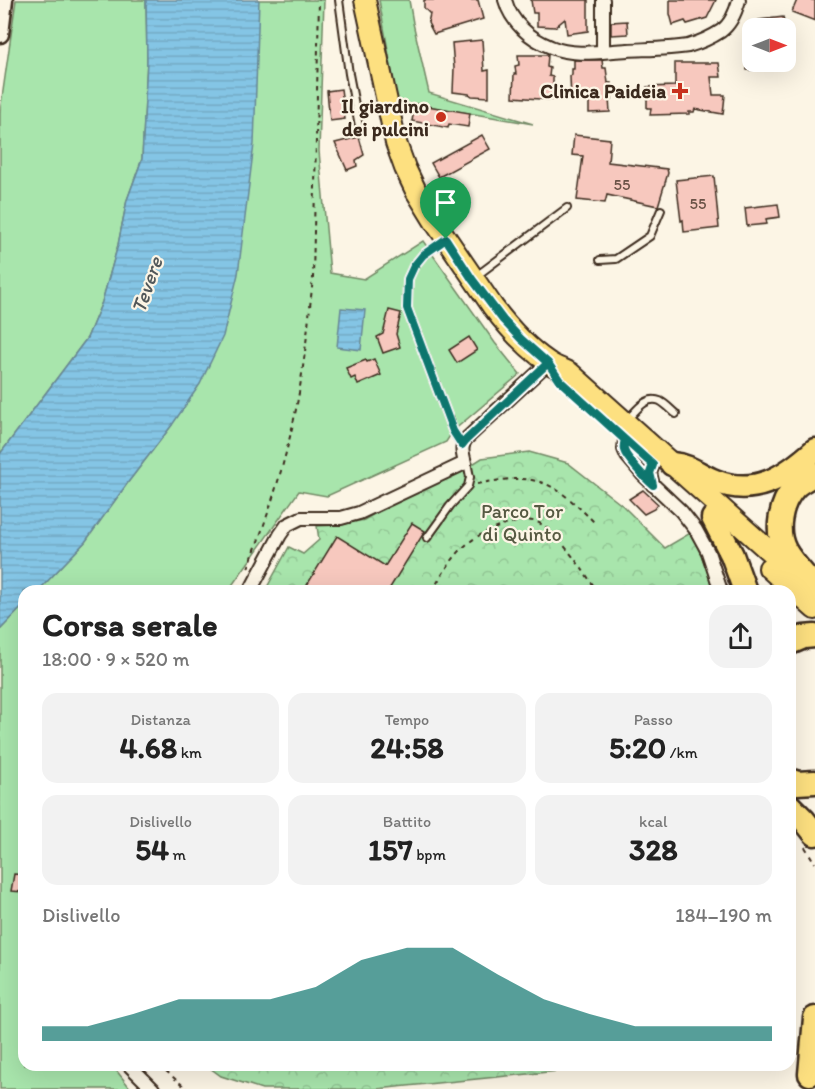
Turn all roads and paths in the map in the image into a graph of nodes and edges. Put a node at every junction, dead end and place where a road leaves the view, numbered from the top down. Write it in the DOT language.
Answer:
graph roads {
  1 [pos="4,0"];
  2 [pos="319,0"];
  3 [pos="339,0"];
  4 [pos="365,0"];
  5 [pos="505,0"];
  6 [pos="603,0"];
  7 [pos="739,0"];
  8 [pos="0,34"];
  9 [pos="603,51"];
  10 [pos="359,126"];
  11 [pos="567,208"];
  12 [pos="661,210"];
  13 [pos="446,239"];
  14 [pos="600,260"];
  15 [pos="472,279"];
  16 [pos="548,363"];
  17 [pos="676,414"];
  18 [pos="625,431"];
  19 [pos="462,445"];
  20 [pos="815,450"];
  21 [pos="465,463"];
  22 [pos="662,464"];
  23 [pos="815,474"];
  24 [pos="653,485"];
  25 [pos="468,486"];
  26 [pos="713,518"];
  27 [pos="595,523"];
  28 [pos="427,538"];
  29 [pos="246,573"];
  30 [pos="253,585"];
  31 [pos="435,585"];
  32 [pos="593,585"];
  33 [pos="719,585"];
  34 [pos="743,585"];
  35 [pos="788,585"];
  36 [pos="815,590"];
  37 [pos="796,592"];
  38 [pos="815,609"];
  39 [pos="815,636"];
  40 [pos="796,640"];
  41 [pos="815,782"];
  42 [pos="796,783"];
  43 [pos="796,812"];
  44 [pos="815,834"];
  45 [pos="815,1018"];
  46 [pos="815,1048"];
  47 [pos="135,1071"];
  48 [pos="166,1071"];
  49 [pos="809,1082"];
  50 [pos="153,1089"];
  51 [pos="188,1089"];
  1 -- 8 [label="main road"];
  2 -- 29 [label="path"];
  3 -- 10 [label="lane"];
  4 -- 13 [label="main road"];
  5 -- 9 [label="street"];
  6 -- 9 [label="street"];
  7 -- 9 [label="street"];
  11 -- 15 [label="lane"];
  12 -- 14 [label="lane"];
  13 -- 15 [label="main road"];
  13 -- 19 [label="lane"];
  15 -- 16 [label="main road"];
  16 -- 18 [label="main road"];
  16 -- 19 [label="street"];
  17 -- 18 [label="lane"];
  18 -- 22 [label="main road"];
  18 -- 24 [label="street"];
  19 -- 21 [label="street"];
  20 -- 22 [label="highway"];
  21 -- 25 [label="lane"];
  21 -- 30 [label="street"];
  22 -- 24 [label="street"];
  22 -- 26 [label="main road"];
  22 -- 36 [label="main road"];
  23 -- 36 [label="highway"];
  24 -- 33 [label="street"];
  25 -- 27 [label="path"];
  25 -- 28 [label="lane"];
  26 -- 34 [label="highway"];
  26 -- 35 [label="main road"];
  31 -- 32 [label="path"];
  37 -- 38 [label="main road"];
  39 -- 40 [label="highway"];
  41 -- 42 [label="highway"];
  43 -- 44 [label="highway"];
  45 -- 49 [label="highway"];
  46 -- 49 [label="highway"];
  47 -- 50 [label="street"];
  48 -- 51 [label="path"];
}
